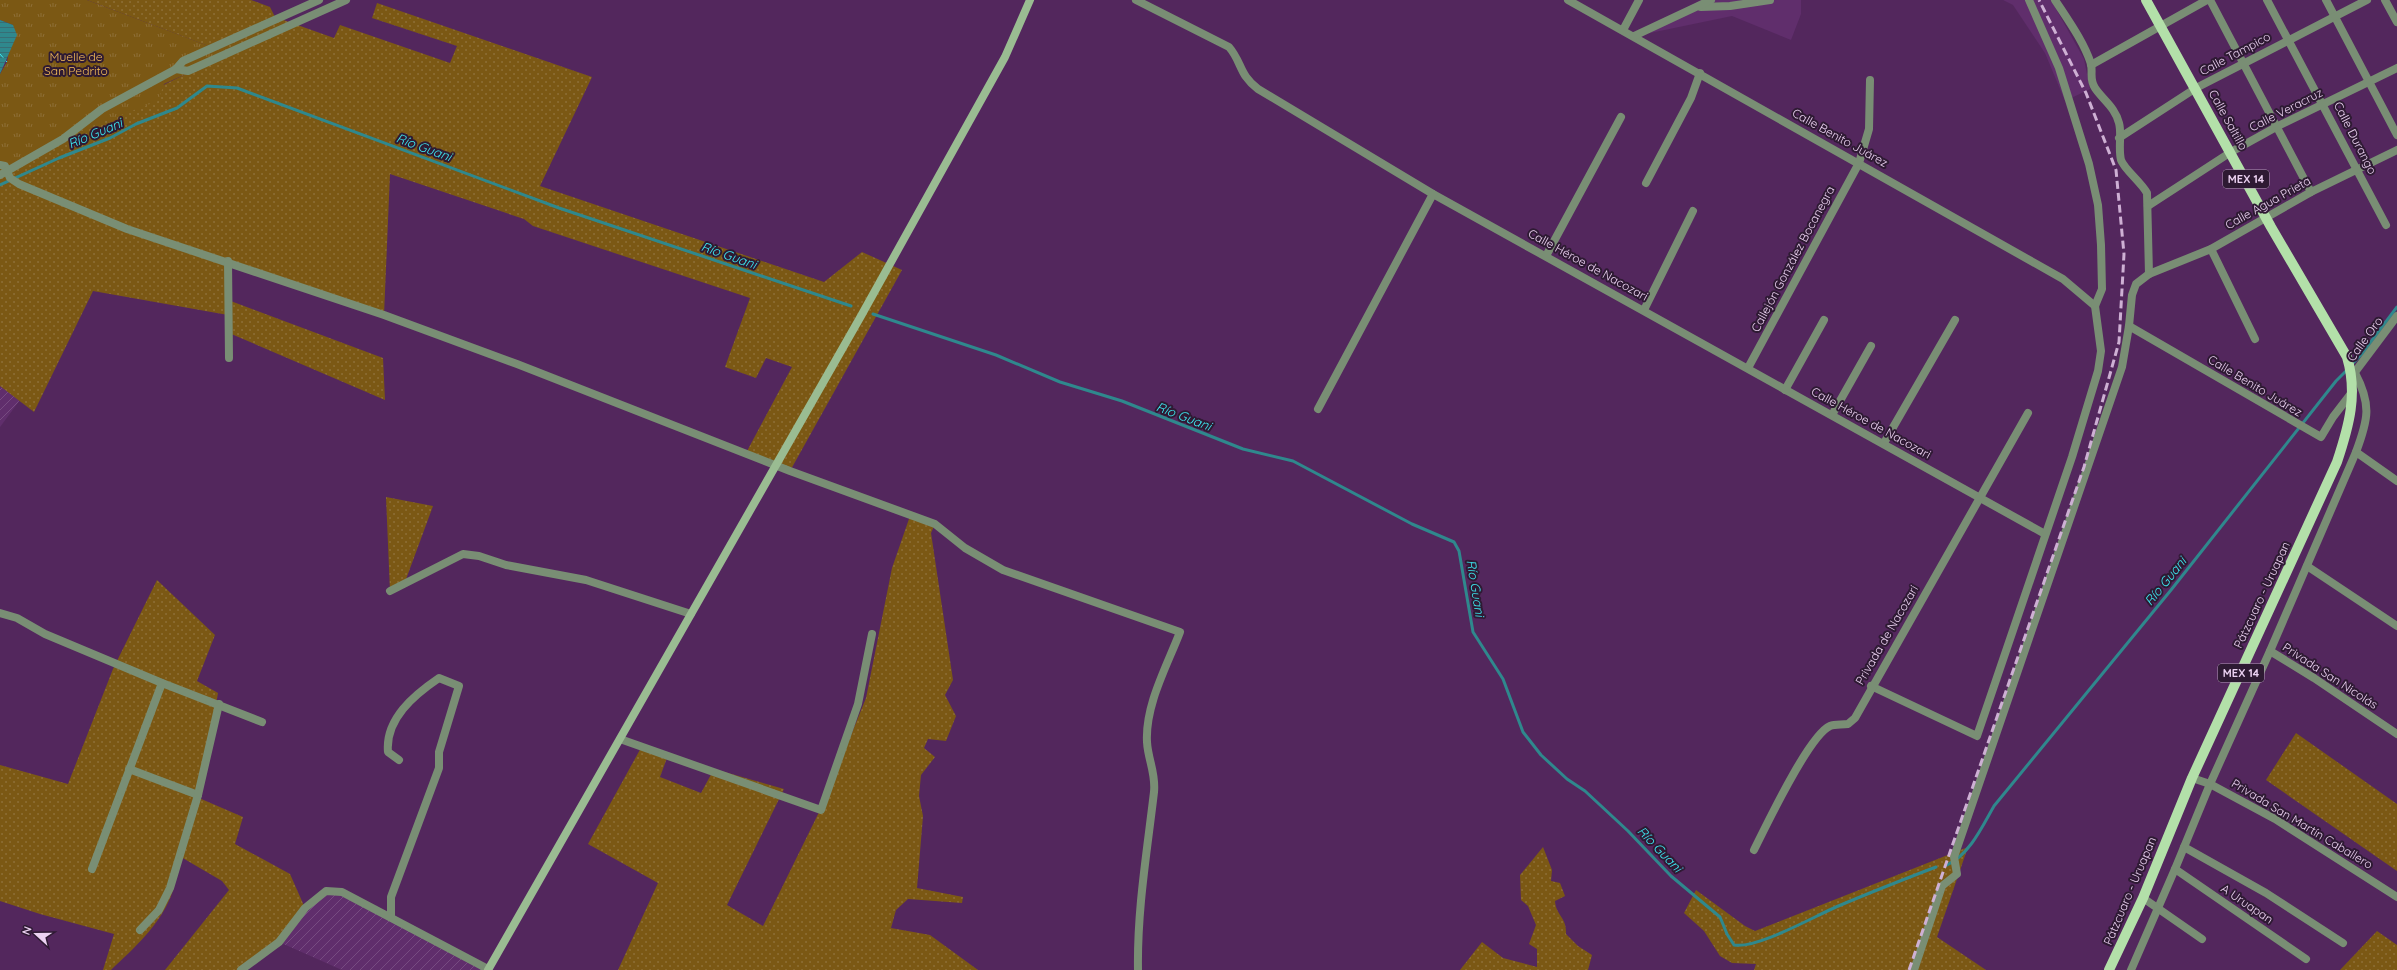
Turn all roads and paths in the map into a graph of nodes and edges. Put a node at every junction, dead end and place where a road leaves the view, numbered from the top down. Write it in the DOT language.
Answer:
graph roads {
  1 [pos="319,0"];
  2 [pos="1030,0"];
  3 [pos="1568,0"];
  4 [pos="1639,0"];
  5 [pos="1712,0"];
  6 [pos="1770,0"];
  7 [pos="2029,0"];
  8 [pos="2055,0"];
  9 [pos="2146,0"];
  10 [pos="2208,0"];
  11 [pos="2267,0"];
  12 [pos="2326,0"];
  13 [pos="2367,0"];
  14 [pos="2385,0"];
  15 [pos="342,1"];
  16 [pos="1140,1"];
  17 [pos="1698,7"];
  18 [pos="2334,15"];
  19 [pos="2397,22"];
  20 [pos="2161,26"];
  21 [pos="1623,30"];
  22 [pos="1634,36"];
  23 [pos="2288,40"];
  24 [pos="2243,64"];
  25 [pos="2091,65"];
  26 [pos="2397,68"];
  27 [pos="176,69"];
  28 [pos="1700,73"];
  29 [pos="1870,80"];
  30 [pos="2369,83"];
  31 [pos="2196,88"];
  32 [pos="2324,104"];
  33 [pos="1621,117"];
  34 [pos="2278,126"];
  35 [pos="2397,135"];
  36 [pos="2119,138"];
  37 [pos="2397,150"];
  38 [pos="2232,152"];
  39 [pos="1859,163"];
  40 [pos="0,164"];
  41 [pos="2357,169"];
  42 [pos="5,175"];
  43 [pos="1646,183"];
  44 [pos="2311,192"];
  45 [pos="1432,194"];
  46 [pos="2148,206"];
  47 [pos="1693,211"];
  48 [pos="2266,218"];
  49 [pos="2386,225"];
  50 [pos="2211,249"];
  51 [pos="1546,256"];
  52 [pos="228,262"];
  53 [pos="2149,274"];
  54 [pos="2095,306"];
  55 [pos="1644,310"];
  56 [pos="2397,316"];
  57 [pos="1824,320"];
  58 [pos="1955,320"];
  59 [pos="2129,326"];
  60 [pos="2255,339"];
  61 [pos="1870,346"];
  62 [pos="2347,357"];
  63 [pos="229,358"];
  64 [pos="1748,368"];
  65 [pos="2353,373"];
  66 [pos="1785,390"];
  67 [pos="2353,391"];
  68 [pos="1318,409"];
  69 [pos="2028,412"];
  70 [pos="1832,415"];
  71 [pos="1884,443"];
  72 [pos="2356,452"];
  73 [pos="776,465"];
  74 [pos="2397,481"];
  75 [pos="1980,498"];
  76 [pos="2045,534"];
  77 [pos="2307,566"];
  78 [pos="390,590"];
  79 [pos="0,613"];
  80 [pos="691,614"];
  81 [pos="2397,626"];
  82 [pos="872,634"];
  83 [pos="2270,651"];
  84 [pos="162,683"];
  85 [pos="1871,686"];
  86 [pos="219,704"];
  87 [pos="262,722"];
  88 [pos="2397,734"];
  89 [pos="620,739"];
  90 [pos="399,760"];
  91 [pos="129,769"];
  92 [pos="2192,778"];
  93 [pos="2210,784"];
  94 [pos="198,795"];
  95 [pos="2184,847"];
  96 [pos="1754,850"];
  97 [pos="92,869"];
  98 [pos="2175,869"];
  99 [pos="2397,897"];
  100 [pos="2143,898"];
  101 [pos="2158,909"];
  102 [pos="391,917"];
  103 [pos="140,930"];
  104 [pos="2202,940"];
  105 [pos="2343,943"];
  106 [pos="2306,959"];
  107 [pos="488,969"];
  108 [pos="241,970"];
  109 [pos="1138,970"];
  110 [pos="1914,970"];
  111 [pos="2109,970"];
  112 [pos="2130,970"];
  1 -- 27 [label="street"];
  2 -- 73 [label="main road"];
  3 -- 21 [label="street, Calle Benito Juárez"];
  4 -- 21 [label="street"];
  5 -- 17 [label="street"];
  6 -- 17 [label="street"];
  7 -- 54 [label="street"];
  8 -- 25 [label="street"];
  9 -- 20 [label="main road, Calle Saltillo / MEX 14"];
  10 -- 20 [label="street"];
  10 -- 24 [label="street"];
  11 -- 23 [label="street, Calle Durango"];
  12 -- 18 [label="street"];
  13 -- 18 [label="street, Calle Tampico"];
  14 -- 19 [label="street"];
  15 -- 27 [label="street"];
  16 -- 45 [label="street, Calle Héroe de Nacozari"];
  17 -- 22 [label="street"];
  18 -- 23 [label="street, Calle Tampico"];
  18 -- 30 [label="street"];
  20 -- 25 [label="street"];
  20 -- 31 [label="main road, Calle Saltillo / MEX 14"];
  21 -- 22 [label="street, Calle Benito Juárez"];
  22 -- 28 [label="street, Calle Benito Juárez"];
  23 -- 24 [label="street, Calle Tampico"];
  23 -- 32 [label="street, Calle Durango"];
  24 -- 31 [label="street, Calle Tampico"];
  24 -- 34 [label="street"];
  25 -- 36 [label="street"];
  26 -- 30 [label="street, Calle Veracruz"];
  27 -- 42 [label="street"];
  28 -- 39 [label="street, Calle Benito Juárez"];
  28 -- 43 [label="street"];
  29 -- 39 [label="street, Callejón González Bocanegra"];
  30 -- 32 [label="street, Calle Veracruz"];
  30 -- 35 [label="street"];
  31 -- 36 [label="street, Calle Tampico"];
  31 -- 38 [label="main road, Calle Saltillo / MEX 14"];
  32 -- 34 [label="street, Calle Veracruz"];
  32 -- 41 [label="street, Calle Durango"];
  33 -- 51 [label="street"];
  34 -- 38 [label="street, Calle Veracruz"];
  34 -- 44 [label="street"];
  36 -- 46 [label="street"];
  37 -- 41 [label="street, Calle Agua Prieta"];
  38 -- 46 [label="street, Calle Veracruz"];
  38 -- 48 [label="main road, Calle Saltillo / MEX 14"];
  39 -- 54 [label="street, Calle Benito Juárez"];
  39 -- 64 [label="street, Callejón González Bocanegra"];
  40 -- 42 [label="street"];
  41 -- 44 [label="street, Calle Agua Prieta"];
  41 -- 49 [label="street, Calle Durango"];
  42 -- 52 [label="street"];
  44 -- 48 [label="street, Calle Agua Prieta"];
  45 -- 51 [label="street, Calle Héroe de Nacozari"];
  45 -- 68 [label="street"];
  46 -- 53 [label="street"];
  47 -- 55 [label="street"];
  48 -- 50 [label="street, Calle Agua Prieta"];
  48 -- 62 [label="main road, Calle Saltillo / MEX 14"];
  50 -- 53 [label="street, Calle Agua Prieta"];
  50 -- 60 [label="street"];
  51 -- 55 [label="street, Calle Héroe de Nacozari"];
  52 -- 63 [label="street"];
  52 -- 73 [label="street"];
  53 -- 59 [label="street"];
  54 -- 76 [label="street"];
  55 -- 64 [label="street, Calle Héroe de Nacozari"];
  56 -- 65 [label="street, Calle Oro"];
  57 -- 66 [label="street"];
  58 -- 71 [label="street"];
  59 -- 67 [label="street, Calle Benito Juárez"];
  59 -- 110 [label="street"];
  61 -- 70 [label="street"];
  62 -- 65 [label="main road, Pátzcuaro - Uruapan / MEX 14"];
  64 -- 66 [label="street, Calle Héroe de Nacozari"];
  65 -- 67 [label="main road, Pátzcuaro - Uruapan / MEX 14"];
  65 -- 72 [label="street"];
  66 -- 70 [label="street, Calle Héroe de Nacozari"];
  67 -- 92 [label="main road, Pátzcuaro - Uruapan / MEX 14"];
  69 -- 75 [label="street, Privada de Nacozari"];
  70 -- 71 [label="street, Calle Héroe de Nacozari"];
  71 -- 75 [label="street, Calle Héroe de Nacozari"];
  72 -- 74 [label="street"];
  72 -- 77 [label="street"];
  73 -- 80 [label="main road"];
  73 -- 109 [label="street"];
  75 -- 76 [label="street, Calle Héroe de Nacozari"];
  75 -- 85 [label="street, Privada de Nacozari"];
  76 -- 85 [label="street"];
  77 -- 81 [label="street"];
  77 -- 83 [label="street"];
  78 -- 80 [label="street"];
  79 -- 84 [label="street"];
  80 -- 89 [label="main road"];
  82 -- 89 [label="street"];
  83 -- 88 [label="street, Privada San Nicolás"];
  83 -- 93 [label="street"];
  84 -- 86 [label="street"];
  84 -- 91 [label="street"];
  85 -- 96 [label="street, Privada de Nacozari"];
  86 -- 87 [label="street"];
  86 -- 94 [label="street"];
  89 -- 107 [label="main road"];
  90 -- 102 [label="street"];
  91 -- 94 [label="street"];
  91 -- 97 [label="street"];
  92 -- 93 [label="street, Privada San Martín Caballero"];
  92 -- 100 [label="main road, Pátzcuaro - Uruapan / MEX 14"];
  93 -- 95 [label="street"];
  93 -- 99 [label="street, Privada San Martín Caballero"];
  94 -- 103 [label="street"];
  95 -- 98 [label="street"];
  95 -- 105 [label="street"];
  98 -- 101 [label="street"];
  98 -- 106 [label="street, A Uruapan"];
  100 -- 101 [label="street"];
  100 -- 111 [label="main road, Pátzcuaro - Uruapan / MEX 14"];
  101 -- 104 [label="street"];
  101 -- 112 [label="street"];
  102 -- 107 [label="street"];
  102 -- 108 [label="street"];
}
